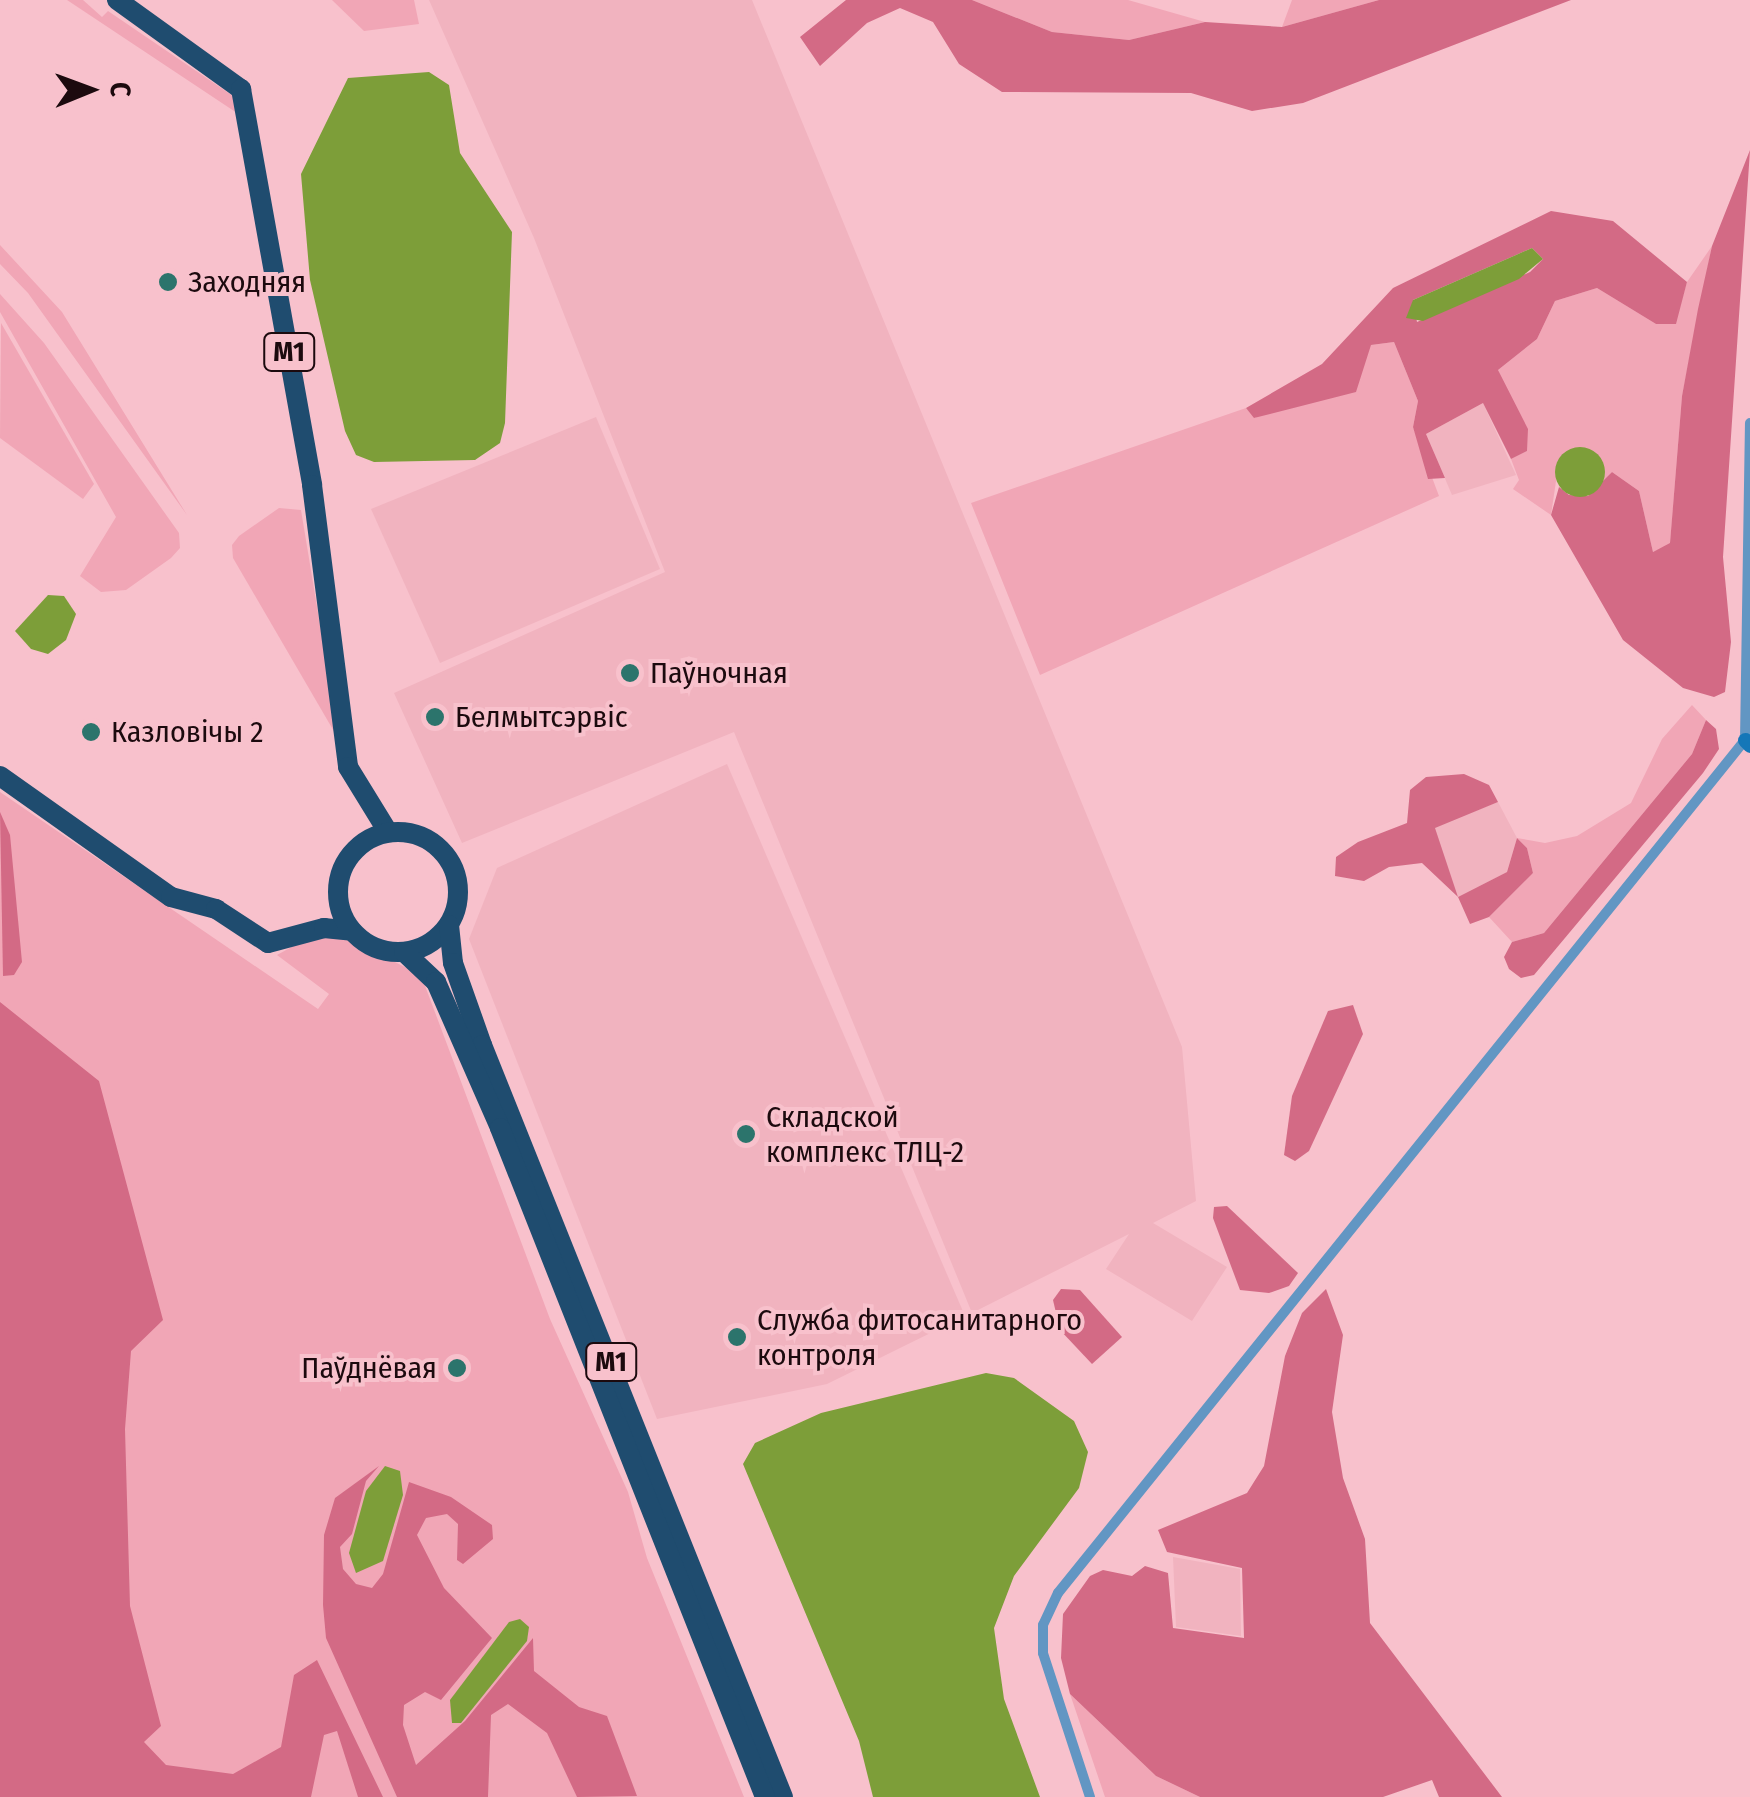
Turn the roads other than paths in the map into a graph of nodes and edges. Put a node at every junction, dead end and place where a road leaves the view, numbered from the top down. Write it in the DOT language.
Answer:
graph roads {
  1 [pos="117,0"];
  2 [pos="1750,423"];
  3 [pos="1748,743"];
  4 [pos="0,776"];
  5 [pos="388,832"];
  6 [pos="449,925"];
  7 [pos="352,931"];
  8 [pos="404,952"];
  9 [pos="765,1797"];
  10 [pos="783,1797"];
  11 [pos="1090,1797"];
  1 -- 5 [label="highway, М1"];
  2 -- 3 [label="street"];
  3 -- 11 [label="street"];
  4 -- 7 [label="highway, М1"];
  5 -- 6 [label="highway, М1"];
  5 -- 7 [label="highway"];
  6 -- 8 [label="highway"];
  6 -- 10 [label="highway, М1"];
  7 -- 8 [label="highway, М1"];
  8 -- 9 [label="highway, М1"];
}
